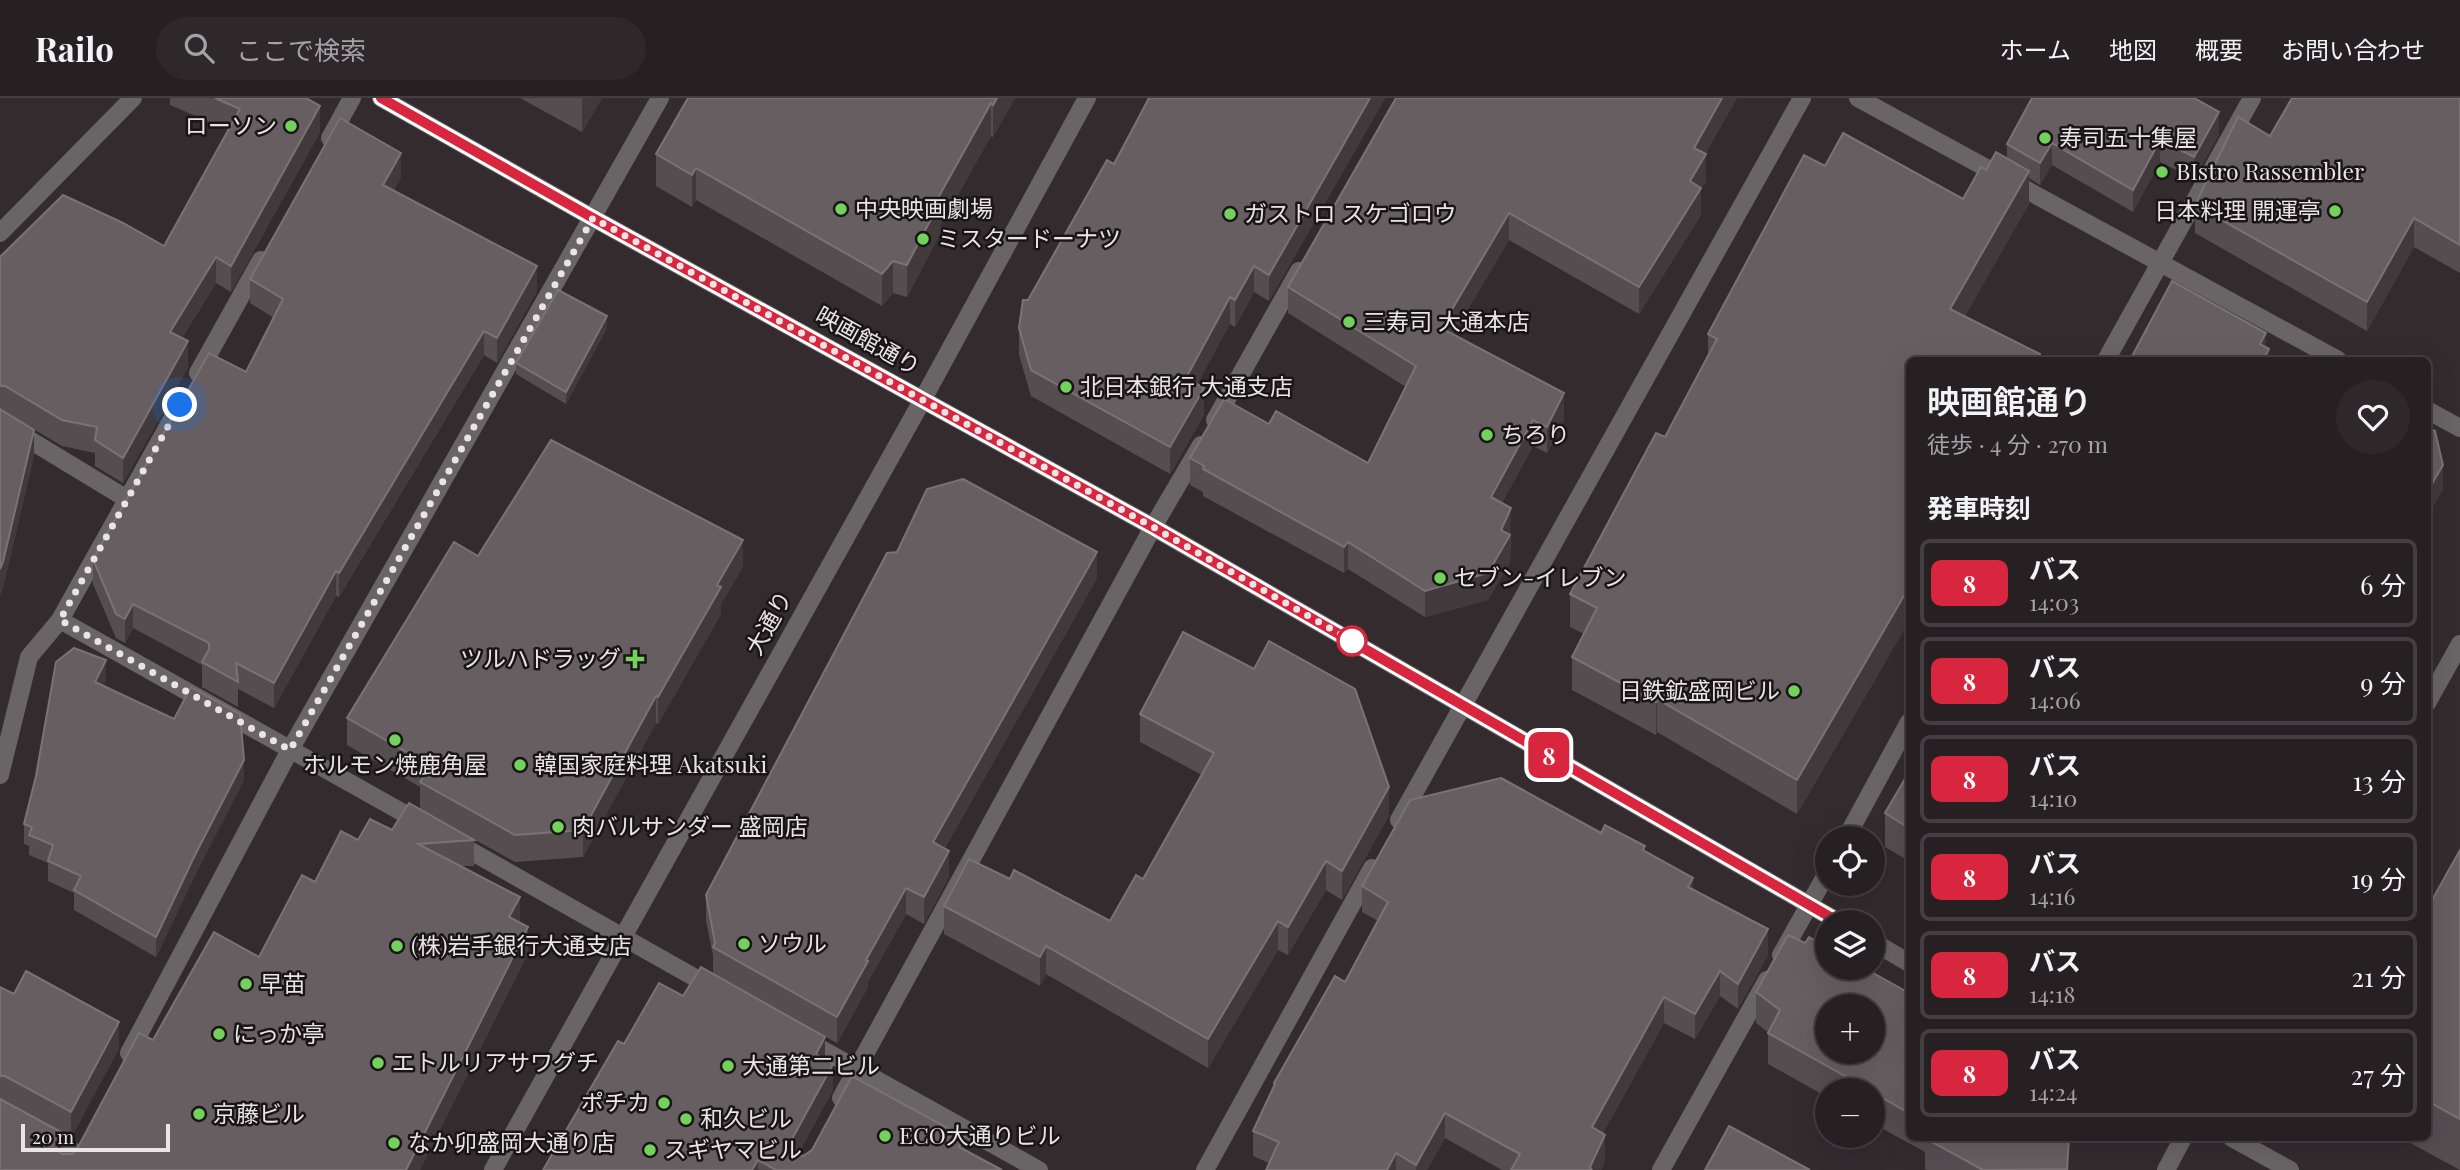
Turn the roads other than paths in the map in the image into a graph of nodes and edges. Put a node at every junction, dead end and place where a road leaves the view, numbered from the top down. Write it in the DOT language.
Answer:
graph roads {
  1 [pos="133,98"];
  2 [pos="352,98"];
  3 [pos="381,98"];
  4 [pos="660,98"];
  5 [pos="1087,98"];
  6 [pos="1802,98"];
  7 [pos="1858,98"];
  8 [pos="2252,98"];
  9 [pos="319,156"];
  10 [pos="593,218"];
  11 [pos="0,233"];
  12 [pos="273,239"];
  13 [pos="1309,255"];
  14 [pos="2160,262"];
  15 [pos="2108,357"];
  16 [pos="2333,357"];
  17 [pos="923,400"];
  18 [pos="2431,412"];
  19 [pos="0,422"];
  20 [pos="2460,428"];
  21 [pos="127,499"];
  22 [pos="1153,527"];
  23 [pos="60,620"];
  24 [pos="2460,644"];
  25 [pos="2431,696"];
  26 [pos="1464,705"];
  27 [pos="1906,728"];
  28 [pos="290,750"];
  29 [pos="0,775"];
  30 [pos="1853,826"];
  31 [pos="1392,833"];
  32 [pos="1379,857"];
  33 [pos="1815,894"];
  34 [pos="1809,905"];
  35 [pos="1818,910"];
  36 [pos="623,936"];
  37 [pos="1885,948"];
  38 [pos="1906,960"];
  39 [pos="730,997"];
  40 [pos="788,1030"];
  41 [pos="121,1068"];
  42 [pos="856,1069"];
  43 [pos="0,1112"];
  44 [pos="832,1114"];
  45 [pos="2181,1141"];
  46 [pos="2237,1141"];
  47 [pos="66,1170"];
  48 [pos="493,1170"];
  49 [pos="1039,1170"];
  50 [pos="1205,1170"];
  51 [pos="1661,1170"];
  52 [pos="2166,1170"];
  53 [pos="2290,1170"];
  1 -- 11 [label="street"];
  2 -- 9 [label="street"];
  3 -- 10 [label="street, 映画館通り"];
  4 -- 10 [label="street"];
  5 -- 17 [label="street, 大通り"];
  6 -- 26 [label="street"];
  7 -- 14 [label="street"];
  8 -- 14 [label="street"];
  10 -- 17 [label="street, 映画館通り"];
  10 -- 28 [label="street"];
  12 -- 21 [label="street"];
  13 -- 22 [label="street"];
  14 -- 15 [label="street"];
  14 -- 16 [label="street"];
  17 -- 22 [label="street, 映画館通り"];
  17 -- 36 [label="street, 大通り"];
  18 -- 20 [label="street"];
  19 -- 21 [label="street"];
  21 -- 23 [label="street"];
  22 -- 26 [label="street, 映画館通り"];
  22 -- 42 [label="street"];
  23 -- 28 [label="street"];
  23 -- 29 [label="street"];
  24 -- 25 [label="street"];
  26 -- 31 [label="street"];
  26 -- 34 [label="street, 映画館通り"];
  27 -- 30 [label="street"];
  28 -- 36 [label="street"];
  28 -- 41 [label="street"];
  32 -- 50 [label="street"];
  33 -- 34 [label="street"];
  34 -- 35 [label="street, 映画館通り"];
  34 -- 51 [label="street"];
  36 -- 39 [label="street"];
  36 -- 48 [label="street, 大通り"];
  37 -- 38 [label="street"];
  40 -- 42 [label="street"];
  42 -- 44 [label="street"];
  42 -- 49 [label="street"];
  43 -- 47 [label="street"];
  45 -- 52 [label="street"];
  46 -- 53 [label="street"];
}
